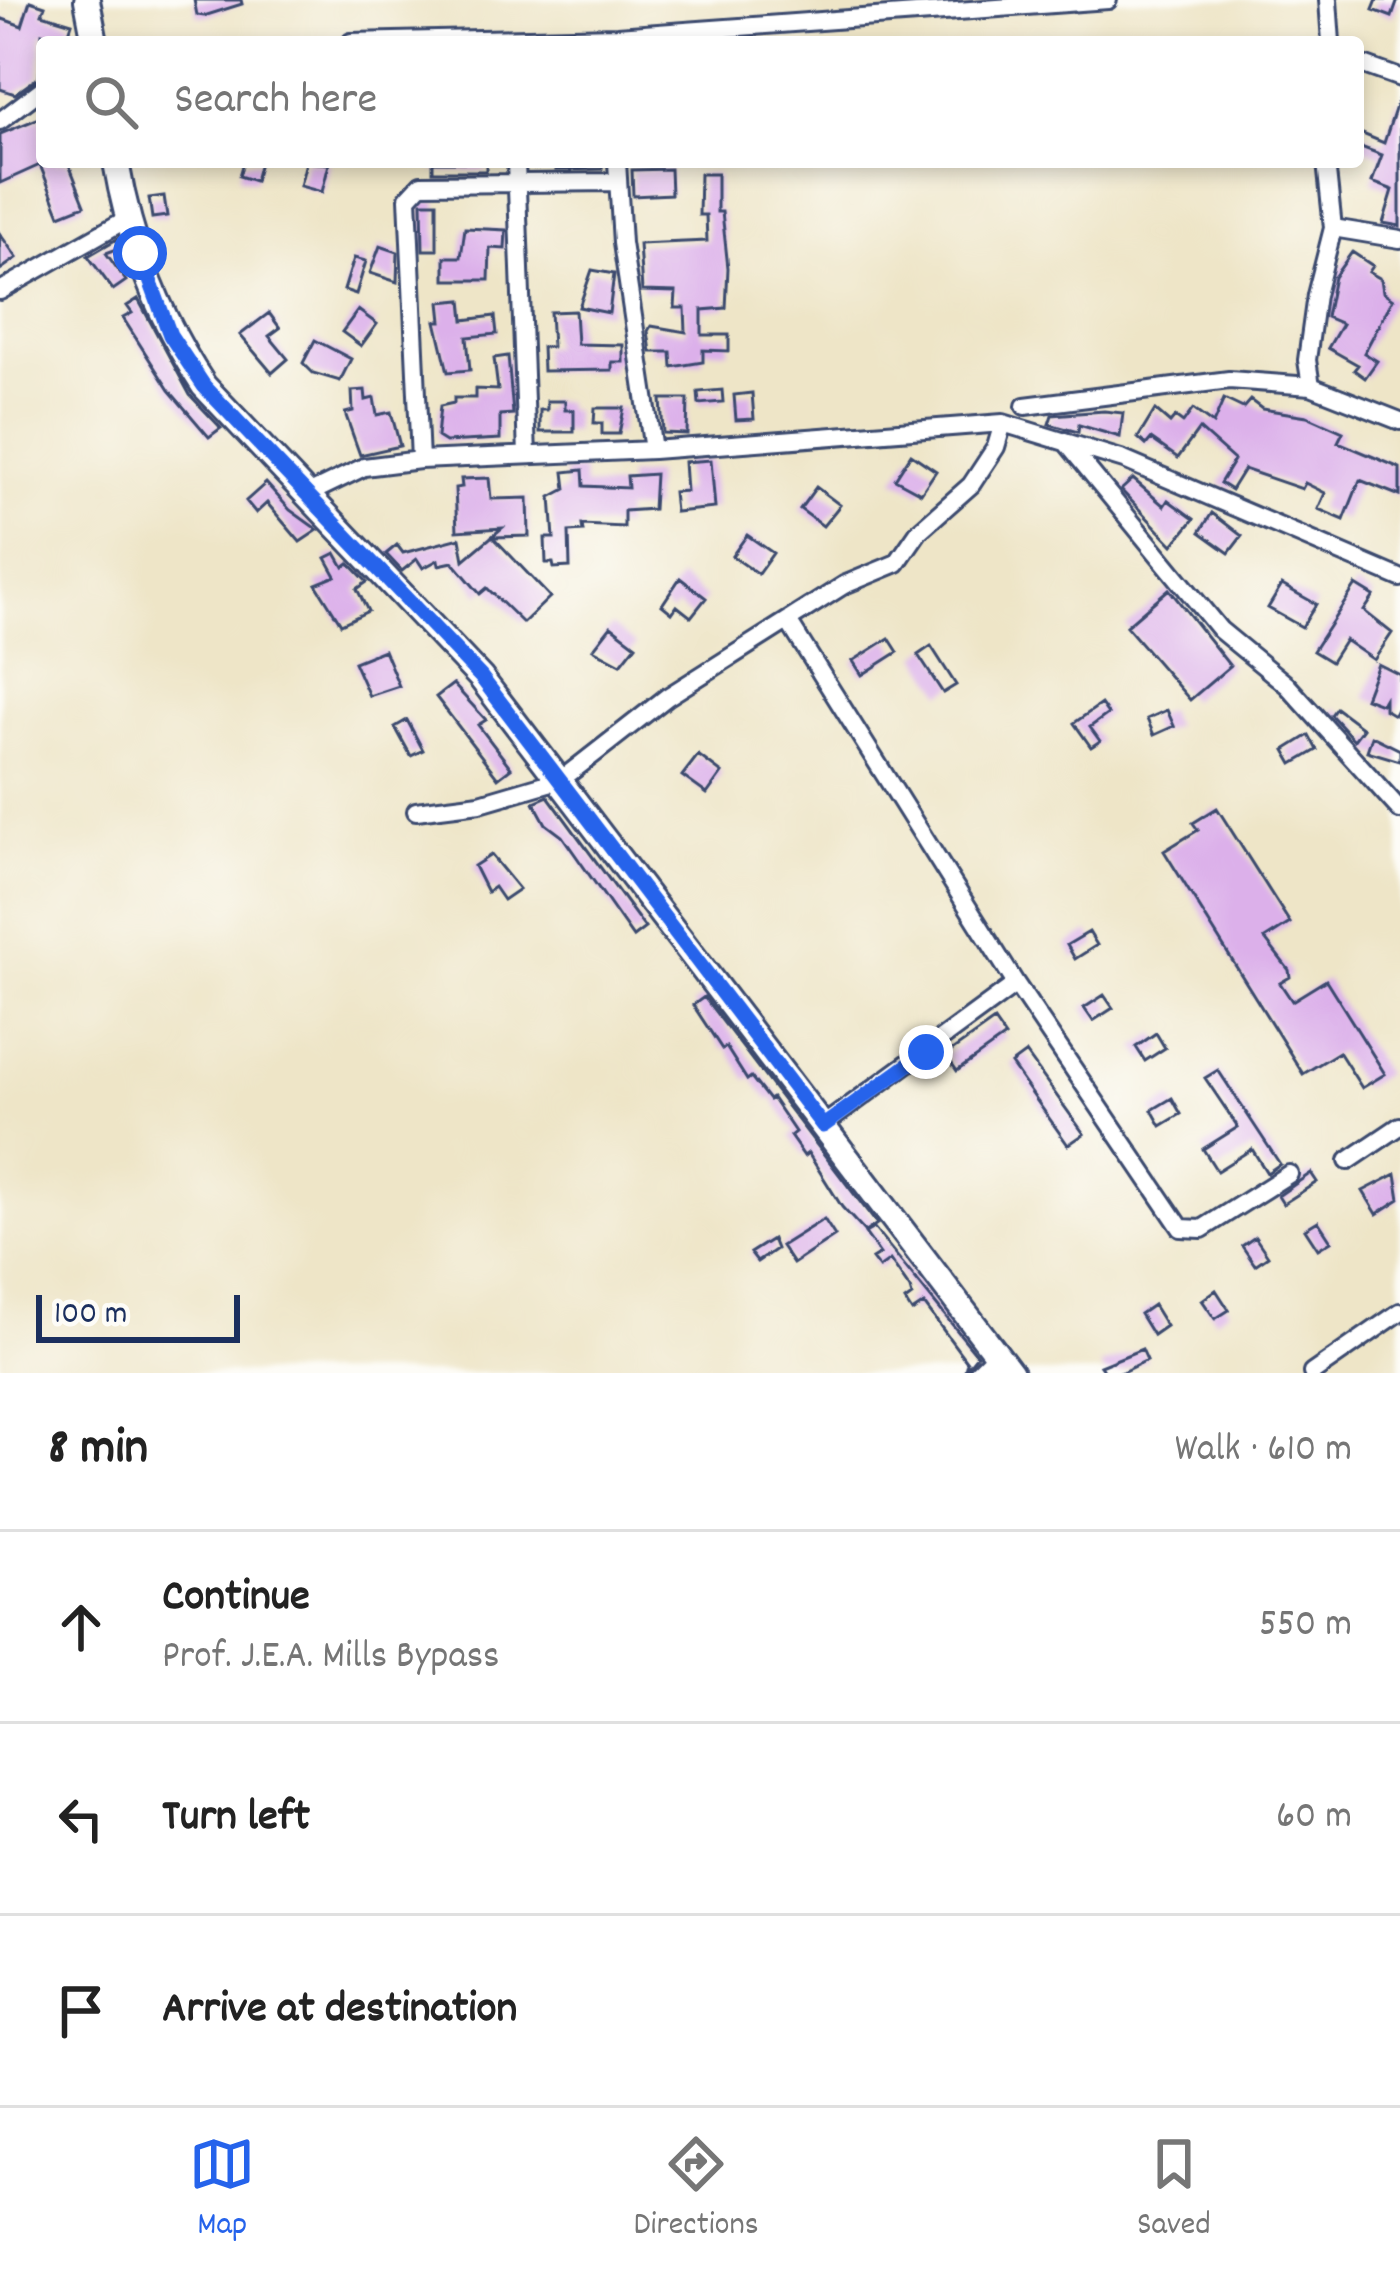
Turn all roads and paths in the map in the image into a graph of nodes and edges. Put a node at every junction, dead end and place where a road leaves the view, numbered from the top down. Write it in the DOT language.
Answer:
graph roads {
  1 [pos="87,0"];
  2 [pos="1108,0"];
  3 [pos="1328,0"];
  4 [pos="93,36"];
  5 [pos="655,36"];
  6 [pos="1331,36"];
  7 [pos="1364,65"];
  8 [pos="1400,78"];
  9 [pos="36,94"];
  10 [pos="0,121"];
  11 [pos="117,168"];
  12 [pos="516,168"];
  13 [pos="617,168"];
  14 [pos="1327,168"];
  15 [pos="516,182"];
  16 [pos="617,182"];
  17 [pos="125,220"];
  18 [pos="1333,228"];
  19 [pos="1400,239"];
  20 [pos="0,291"];
  21 [pos="1311,386"];
  22 [pos="1025,406"];
  23 [pos="1400,421"];
  24 [pos="1003,423"];
  25 [pos="1065,440"];
  26 [pos="653,450"];
  27 [pos="527,455"];
  28 [pos="420,460"];
  29 [pos="304,496"];
  30 [pos="1400,578"];
  31 [pos="788,621"];
  32 [pos="562,779"];
  33 [pos="1400,810"];
  34 [pos="416,811"];
  35 [pos="1016,984"];
  36 [pos="823,1126"];
  37 [pos="1400,1126"];
  38 [pos="1348,1161"];
  39 [pos="1288,1174"];
  40 [pos="1400,1312"];
  41 [pos="1004,1363"];
  42 [pos="977,1373"];
  43 [pos="1312,1373"];
  1 -- 4 [label="street"];
  2 -- 5 [label="street"];
  3 -- 6 [label="street"];
  7 -- 8 [label="street"];
  9 -- 10 [label="street"];
  11 -- 17 [label="street"];
  12 -- 15 [label="street"];
  13 -- 16 [label="street"];
  14 -- 18 [label="street"];
  15 -- 16 [label="street"];
  15 -- 27 [label="street"];
  15 -- 28 [label="street"];
  16 -- 26 [label="street"];
  17 -- 20 [label="street"];
  17 -- 29 [label="street"];
  18 -- 19 [label="street"];
  18 -- 21 [label="street"];
  21 -- 22 [label="street"];
  21 -- 23 [label="street"];
  24 -- 25 [label="street"];
  24 -- 26 [label="street"];
  24 -- 31 [label="street"];
  25 -- 30 [label="street"];
  25 -- 33 [label="street"];
  26 -- 27 [label="street"];
  27 -- 28 [label="street"];
  28 -- 29 [label="street"];
  29 -- 32 [label="street"];
  31 -- 32 [label="street"];
  31 -- 35 [label="street"];
  32 -- 34 [label="street"];
  32 -- 36 [label="street"];
  35 -- 36 [label="street"];
  35 -- 39 [label="street"];
  36 -- 41 [label="street"];
  37 -- 38 [label="street"];
  40 -- 43 [label="street"];
  41 -- 42 [label="street"];
}
